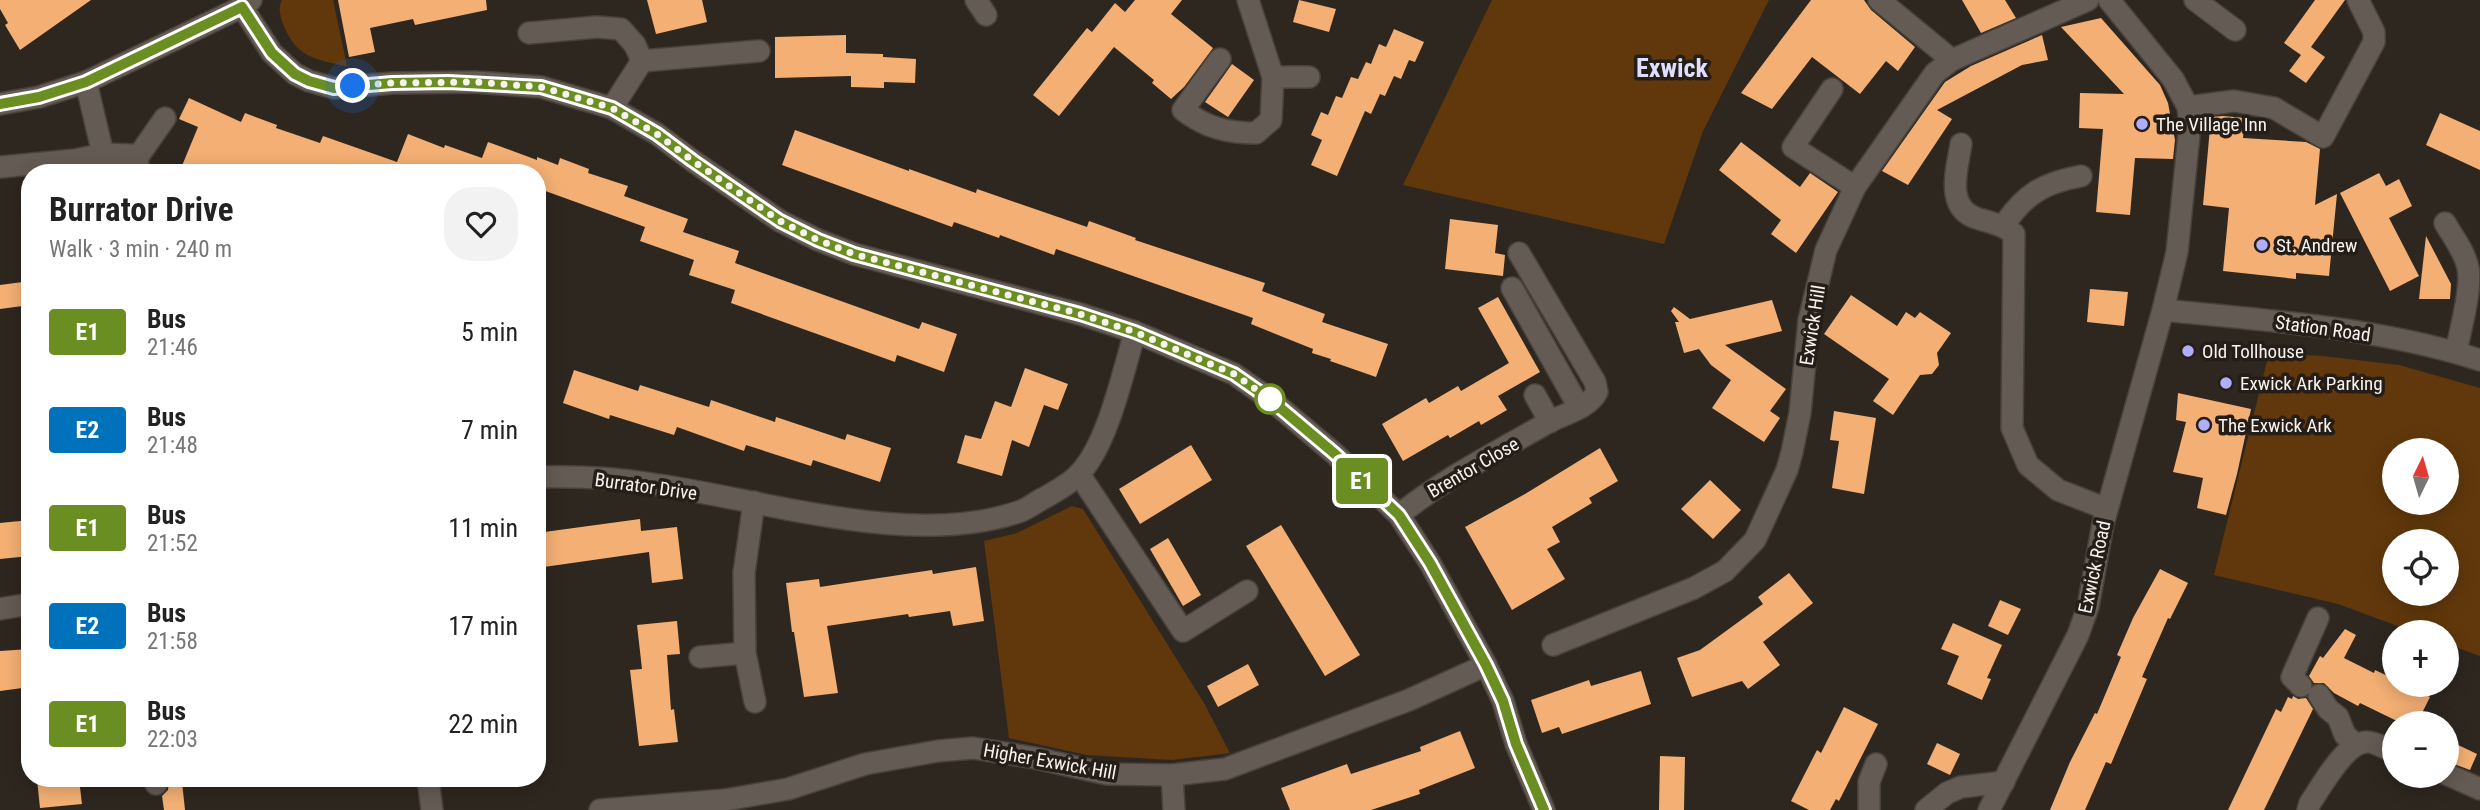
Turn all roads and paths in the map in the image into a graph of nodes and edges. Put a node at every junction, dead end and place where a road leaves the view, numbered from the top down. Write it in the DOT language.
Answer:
graph roads {
  1 [pos="1248,0"];
  2 [pos="1879,0"];
  3 [pos="2088,0"];
  4 [pos="2109,0"];
  5 [pos="2195,0"];
  6 [pos="2358,0"];
  7 [pos="246,4"];
  8 [pos="2235,30"];
  9 [pos="529,33"];
  10 [pos="759,51"];
  11 [pos="1220,59"];
  12 [pos="1952,60"];
  13 [pos="642,61"];
  14 [pos="1309,77"];
  15 [pos="1273,78"];
  16 [pos="86,82"];
  17 [pos="1832,89"];
  18 [pos="0,104"];
  19 [pos="2188,107"];
  20 [pos="612,108"];
  21 [pos="165,118"];
  22 [pos="1961,144"];
  23 [pos="103,153"];
  24 [pos="32,164"];
  25 [pos="137,164"];
  26 [pos="139,164"];
  27 [pos="21,165"];
  28 [pos="0,167"];
  29 [pos="2081,176"];
  30 [pos="1855,187"];
  31 [pos="2445,223"];
  32 [pos="2004,225"];
  33 [pos="1519,253"];
  34 [pos="1512,288"];
  35 [pos="2163,310"];
  36 [pos="1135,332"];
  37 [pos="2456,352"];
  38 [pos="2480,360"];
  39 [pos="1535,395"];
  40 [pos="1583,405"];
  41 [pos="1550,422"];
  42 [pos="1079,474"];
  43 [pos="546,477"];
  44 [pos="754,502"];
  45 [pos="2107,509"];
  46 [pos="1399,515"];
  47 [pos="1247,591"];
  48 [pos="21,606"];
  49 [pos="0,609"];
  50 [pos="2318,618"];
  51 [pos="1553,645"];
  52 [pos="745,653"];
  53 [pos="700,657"];
  54 [pos="1486,665"];
  55 [pos="755,702"];
  56 [pos="2355,744"];
  57 [pos="2382,747"];
  58 [pos="1876,764"];
  59 [pos="1172,775"];
  60 [pos="2459,780"];
  61 [pos="2004,782"];
  62 [pos="429,787"];
  63 [pos="2480,789"];
  64 [pos="726,805"];
  65 [pos="432,810"];
  66 [pos="600,810"];
  67 [pos="1174,810"];
  68 [pos="1544,810"];
  69 [pos="1869,810"];
  70 [pos="1926,810"];
  71 [pos="1989,810"];
  72 [pos="2308,810"];
  1 -- 15 [label="street"];
  2 -- 12 [label="street"];
  3 -- 12 [label="street, Exwick Hill"];
  4 -- 19 [label="street"];
  5 -- 8 [label="street"];
  6 -- 19 [label="street"];
  7 -- 16 [label="street"];
  7 -- 20 [label="street"];
  9 -- 13 [label="street"];
  10 -- 13 [label="street"];
  11 -- 15 [label="street"];
  12 -- 30 [label="street, Exwick Hill"];
  13 -- 20 [label="street"];
  14 -- 15 [label="street"];
  16 -- 18 [label="street"];
  16 -- 23 [label="street"];
  17 -- 30 [label="street"];
  19 -- 35 [label="street, Exwick Road"];
  20 -- 36 [label="street"];
  21 -- 26 [label="street"];
  22 -- 32 [label="street"];
  23 -- 24 [label="street"];
  23 -- 25 [label="street"];
  27 -- 28 [label="street"];
  29 -- 32 [label="street"];
  30 -- 51 [label="street, Exwick Hill"];
  31 -- 37 [label="street"];
  32 -- 45 [label="street"];
  33 -- 40 [label="street"];
  34 -- 40 [label="street"];
  35 -- 37 [label="street, Station Road"];
  35 -- 45 [label="street, Exwick Road"];
  36 -- 42 [label="street, Burrator Drive"];
  36 -- 46 [label="street"];
  37 -- 38 [label="street, Station Road"];
  39 -- 41 [label="street"];
  40 -- 41 [label="street, Brentor Close"];
  41 -- 46 [label="street, Brentor Close"];
  42 -- 44 [label="street, Burrator Drive"];
  42 -- 47 [label="street"];
  43 -- 44 [label="street, Burrator Drive"];
  44 -- 52 [label="street"];
  45 -- 61 [label="street, Exwick Road"];
  46 -- 54 [label="street"];
  48 -- 49 [label="street"];
  50 -- 56 [label="street"];
  52 -- 53 [label="street"];
  52 -- 55 [label="street"];
  54 -- 59 [label="street, Higher Exwick Hill"];
  54 -- 68 [label="street"];
  56 -- 57 [label="street"];
  56 -- 72 [label="street"];
  58 -- 69 [label="street"];
  59 -- 64 [label="street, Higher Exwick Hill"];
  59 -- 67 [label="street"];
  60 -- 63 [label="street"];
  61 -- 70 [label="street"];
  61 -- 71 [label="street, Exwick Road"];
  62 -- 65 [label="street"];
  64 -- 66 [label="street, Higher Exwick Hill"];
}
